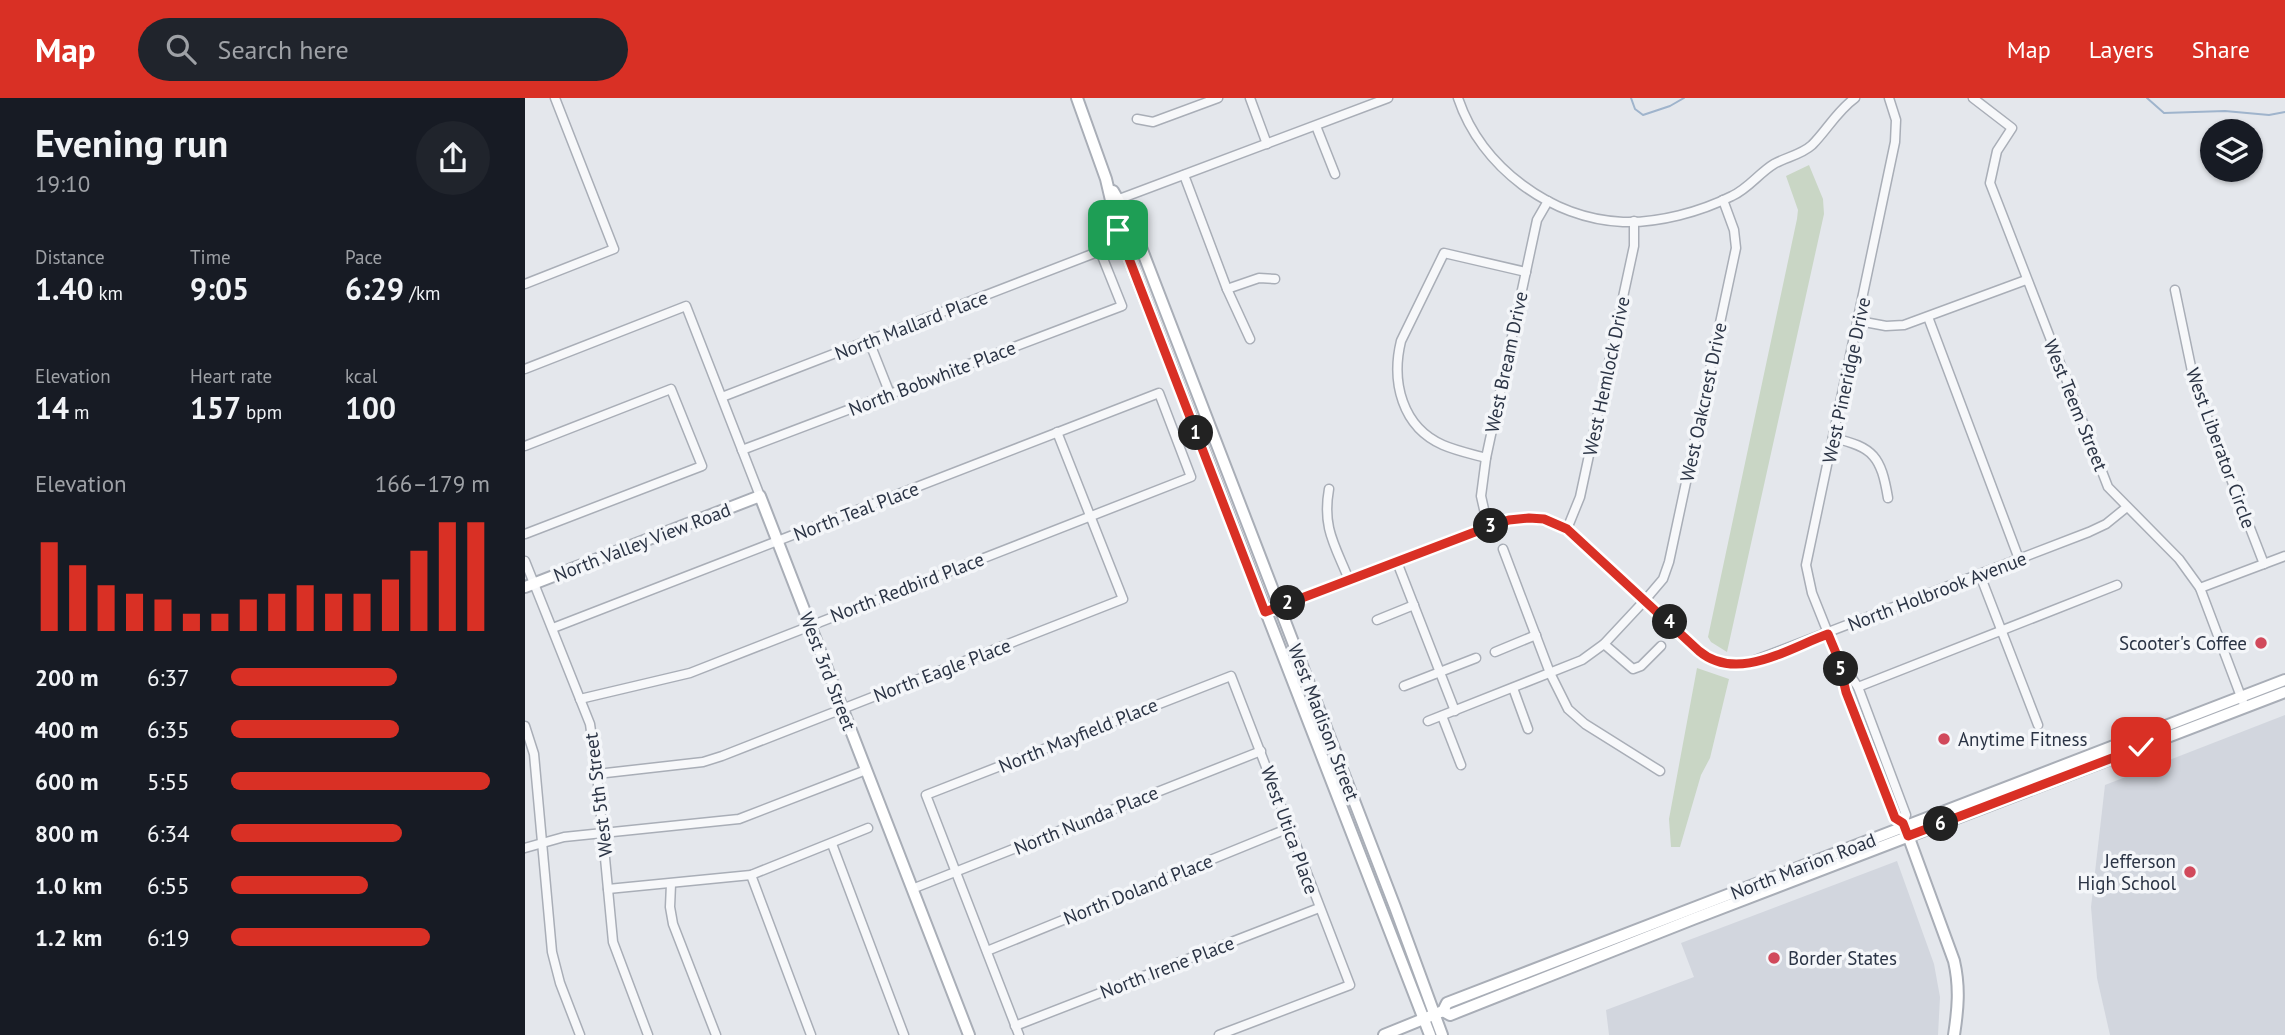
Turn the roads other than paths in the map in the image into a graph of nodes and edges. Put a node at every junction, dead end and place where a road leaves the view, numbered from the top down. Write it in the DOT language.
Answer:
graph roads {
  1 [pos="555,98"];
  2 [pos="1077,98"];
  3 [pos="1218,98"];
  4 [pos="1250,98"];
  5 [pos="1388,98"];
  6 [pos="1458,98"];
  7 [pos="1855,98"];
  8 [pos="1889,98"];
  9 [pos="1973,98"];
  10 [pos="1137,119"];
  11 [pos="1316,126"];
  12 [pos="1267,144"];
  13 [pos="1335,174"];
  14 [pos="1184,175"];
  15 [pos="1723,200"];
  16 [pos="1115,201"];
  17 [pos="1548,201"];
  18 [pos="1634,221"];
  19 [pos="1526,272"];
  20 [pos="1275,279"];
  21 [pos="2026,279"];
  22 [pos="526,281"];
  23 [pos="1227,289"];
  24 [pos="2175,290"];
  25 [pos="1122,306"];
  26 [pos="1928,317"];
  27 [pos="1859,321"];
  28 [pos="1250,339"];
  29 [pos="869,341"];
  30 [pos="525,369"];
  31 [pos="890,394"];
  32 [pos="722,397"];
  33 [pos="1057,432"];
  34 [pos="1833,438"];
  35 [pos="525,446"];
  36 [pos="742,450"];
  37 [pos="1486,458"];
  38 [pos="1191,477"];
  39 [pos="1329,489"];
  40 [pos="760,496"];
  41 [pos="1888,498"];
  42 [pos="2127,507"];
  43 [pos="1091,516"];
  44 [pos="1488,527"];
  45 [pos="1567,529"];
  46 [pos="525,534"];
  47 [pos="778,541"];
  48 [pos="1503,549"];
  49 [pos="2285,556"];
  50 [pos="2019,559"];
  51 [pos="525,561"];
  52 [pos="1397,562"];
  53 [pos="2264,564"];
  54 [pos="1980,575"];
  55 [pos="1349,580"];
  56 [pos="529,585"];
  57 [pos="2117,585"];
  58 [pos="2200,588"];
  59 [pos="1646,599"];
  60 [pos="1414,606"];
  61 [pos="1280,607"];
  62 [pos="1265,612"];
  63 [pos="1377,620"];
  64 [pos="810,625"];
  65 [pos="552,628"];
  66 [pos="2001,631"];
  67 [pos="1828,634"];
  68 [pos="1536,635"];
  69 [pos="1604,644"];
  70 [pos="1661,646"];
  71 [pos="1495,652"];
  72 [pos="1476,658"];
  73 [pos="1838,658"];
  74 [pos="1440,672"];
  75 [pos="1551,673"];
  76 [pos="1231,676"];
  77 [pos="2285,680"];
  78 [pos="1404,686"];
  79 [pos="1858,687"];
  80 [pos="1513,688"];
  81 [pos="2285,692"];
  82 [pos="580,699"];
  83 [pos="2244,702"];
  84 [pos="843,709"];
  85 [pos="1455,710"];
  86 [pos="1442,716"];
  87 [pos="1428,721"];
  88 [pos="2038,725"];
  89 [pos="525,726"];
  90 [pos="1528,729"];
  91 [pos="1261,751"];
  92 [pos="1461,765"];
  93 [pos="866,770"];
  94 [pos="1660,771"];
  95 [pos="597,775"];
  96 [pos="869,828"];
  97 [pos="1289,828"];
  98 [pos="1905,829"];
  99 [pos="603,833"];
  100 [pos="543,841"];
  101 [pos="832,844"];
  102 [pos="525,848"];
  103 [pos="955,872"];
  104 [pos="751,875"];
  105 [pos="671,884"];
  106 [pos="608,889"];
  107 [pos="912,889"];
  108 [pos="1319,908"];
  109 [pos="987,951"];
  110 [pos="1434,1015"];
  111 [pos="1015,1026"];
  112 [pos="580,1035"];
  113 [pos="648,1035"];
  114 [pos="716,1035"];
  115 [pos="811,1035"];
  116 [pos="904,1035"];
  117 [pos="968,1035"];
  118 [pos="1019,1035"];
  119 [pos="1219,1035"];
  120 [pos="1384,1035"];
  121 [pos="1430,1035"];
  122 [pos="1442,1035"];
  123 [pos="1954,1035"];
  1 -- 22 [label="street"];
  2 -- 16 [label="street, West Madison Street"];
  3 -- 10 [label="street"];
  4 -- 12 [label="street"];
  5 -- 11 [label="street"];
  6 -- 17 [label="street"];
  7 -- 15 [label="street"];
  8 -- 27 [label="street, West Pineridge Drive"];
  9 -- 21 [label="street, West Teem Street"];
  11 -- 12 [label="street"];
  11 -- 13 [label="street"];
  12 -- 14 [label="street"];
  14 -- 16 [label="street"];
  14 -- 23 [label="street"];
  15 -- 18 [label="street"];
  15 -- 59 [label="street, West Oakcrest Drive"];
  16 -- 61 [label="street, West Madison Street"];
  16 -- 62 [label="street, West Madison Street"];
  17 -- 18 [label="street"];
  17 -- 19 [label="street, West Bream Drive"];
  18 -- 45 [label="street, West Hemlock Drive"];
  19 -- 37 [label="street, West Bream Drive"];
  19 -- 37 [label="street"];
  20 -- 23 [label="street"];
  21 -- 26 [label="street"];
  21 -- 42 [label="street, West Teem Street"];
  23 -- 28 [label="street"];
  24 -- 53 [label="street, West Liberator Circle"];
  25 -- 29 [label="street, North Mallard Place"];
  25 -- 31 [label="street, North Bobwhite Place"];
  26 -- 27 [label="street"];
  26 -- 50 [label="street"];
  27 -- 34 [label="street, West Pineridge Drive"];
  29 -- 31 [label="street"];
  29 -- 32 [label="street, North Mallard Place"];
  30 -- 32 [label="street, West 3rd Street"];
  31 -- 36 [label="street, North Bobwhite Place"];
  32 -- 36 [label="street, West 3rd Street"];
  33 -- 38 [label="street, North Teal Place"];
  33 -- 43 [label="street"];
  33 -- 47 [label="street, North Teal Place"];
  34 -- 41 [label="street"];
  34 -- 67 [label="street, West Pineridge Drive"];
  35 -- 46 [label="street"];
  36 -- 40 [label="street, West 3rd Street"];
  37 -- 44 [label="street, West Bream Drive"];
  38 -- 43 [label="street, North Redbird Place"];
  39 -- 55 [label="street"];
  40 -- 47 [label="street, West 3rd Street"];
  40 -- 56 [label="street, North Valley View Road"];
  42 -- 50 [label="street, North Holbrook Avenue"];
  42 -- 58 [label="street, West Teem Street"];
  43 -- 64 [label="street, North Redbird Place"];
  43 -- 84 [label="street, North Eagle Place"];
  44 -- 45 [label="street, North Holbrook Avenue"];
  44 -- 52 [label="street, North Holbrook Avenue"];
  45 -- 59 [label="street, North Holbrook Avenue"];
  47 -- 64 [label="street, West 3rd Street"];
  47 -- 65 [label="street, North Teal Place"];
  48 -- 68 [label="street"];
  49 -- 53 [label="street"];
  50 -- 54 [label="street, North Holbrook Avenue"];
  51 -- 56 [label="street, West 5th Street"];
  52 -- 55 [label="street, North Holbrook Avenue"];
  52 -- 60 [label="street"];
  53 -- 58 [label="street"];
  54 -- 66 [label="street"];
  54 -- 67 [label="street, North Holbrook Avenue"];
  55 -- 61 [label="street, North Holbrook Avenue"];
  56 -- 65 [label="street, West 5th Street"];
  57 -- 66 [label="street"];
  58 -- 83 [label="street, West Teem Street"];
  59 -- 67 [label="street, North Holbrook Avenue"];
  59 -- 69 [label="street, West Oakcrest Drive"];
  60 -- 63 [label="street"];
  60 -- 74 [label="street"];
  61 -- 62 [label="street, North Holbrook Avenue"];
  61 -- 110 [label="street, West Madison Street"];
  62 -- 110 [label="street, West Madison Street"];
  64 -- 82 [label="street, North Redbird Place"];
  64 -- 84 [label="street, West 3rd Street"];
  65 -- 82 [label="street, West 5th Street"];
  66 -- 79 [label="street"];
  66 -- 88 [label="street"];
  67 -- 73 [label="street, West Pineridge Drive"];
  68 -- 71 [label="street"];
  68 -- 75 [label="street"];
  69 -- 70 [label="street"];
  69 -- 75 [label="street, West Oakcrest Drive"];
  72 -- 74 [label="street"];
  73 -- 79 [label="street, West Pineridge Drive"];
  73 -- 98 [label="street, West Pineridge Drive"];
  74 -- 78 [label="street"];
  74 -- 85 [label="street"];
  75 -- 80 [label="street, West Oakcrest Drive"];
  75 -- 94 [label="street"];
  76 -- 91 [label="street, West Utica Place"];
  76 -- 103 [label="street, North Mayfield Place"];
  77 -- 83 [label="street, North Marion Road"];
  79 -- 98 [label="street, West Pineridge Drive"];
  80 -- 85 [label="street, West Oakcrest Drive"];
  80 -- 90 [label="street"];
  81 -- 83 [label="street, North Marion Road"];
  82 -- 95 [label="street, West 5th Street"];
  83 -- 98 [label="street, North Marion Road"];
  84 -- 93 [label="street, West 3rd Street"];
  84 -- 95 [label="street, North Eagle Place"];
  85 -- 86 [label="street, West Oakcrest Drive"];
  86 -- 87 [label="street, West Oakcrest Drive"];
  86 -- 92 [label="street"];
  89 -- 100 [label="street"];
  91 -- 97 [label="street, West Utica Place"];
  91 -- 103 [label="street, North Nunda Place"];
  93 -- 99 [label="street"];
  93 -- 107 [label="street, West 3rd Street"];
  95 -- 99 [label="street, West 5th Street"];
  96 -- 101 [label="street"];
  97 -- 108 [label="street, West Utica Place"];
  97 -- 109 [label="street, North Doland Place"];
  98 -- 110 [label="street, North Marion Road"];
  98 -- 123 [label="street"];
  99 -- 100 [label="street"];
  99 -- 106 [label="street, West 5th Street"];
  100 -- 102 [label="street"];
  100 -- 112 [label="street"];
  101 -- 104 [label="street"];
  101 -- 116 [label="street"];
  103 -- 107 [label="street, North Nunda Place"];
  103 -- 109 [label="street"];
  104 -- 105 [label="street"];
  104 -- 115 [label="street"];
  105 -- 106 [label="street"];
  105 -- 114 [label="street"];
  106 -- 113 [label="street, West 5th Street"];
  107 -- 117 [label="street, West 3rd Street"];
  108 -- 111 [label="street, North Irene Place"];
  108 -- 119 [label="street, West Utica Place"];
  109 -- 111 [label="street"];
  110 -- 120 [label="street, North Marion Road"];
  110 -- 121 [label="street, West Madison Street"];
  110 -- 122 [label="street, West Madison Street"];
  111 -- 118 [label="street"];
}
